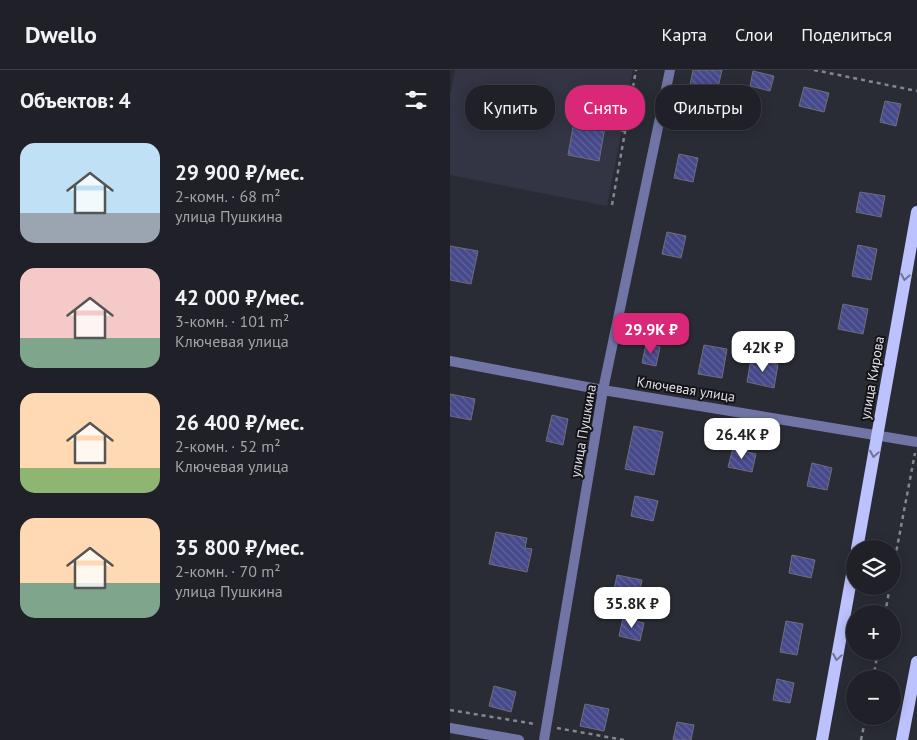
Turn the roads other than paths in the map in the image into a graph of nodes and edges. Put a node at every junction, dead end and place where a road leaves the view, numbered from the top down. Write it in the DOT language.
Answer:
graph roads {
  1 [pos="670,70"];
  2 [pos="917,212"];
  3 [pos="450,362"];
  4 [pos="603,390"];
  5 [pos="877,435"];
  6 [pos="917,443"];
  7 [pos="859,540"];
  8 [pos="848,595"];
  9 [pos="917,662"];
  10 [pos="450,728"];
  11 [pos="519,740"];
  12 [pos="544,740"];
  13 [pos="822,740"];
  14 [pos="902,740"];
  1 -- 4 [label="street, улица Пушкина"];
  2 -- 5 [label="main road, улица Кирова, one-way"];
  3 -- 4 [label="street, Ключевая улица"];
  4 -- 5 [label="street, Ключевая улица"];
  4 -- 12 [label="street, улица Пушкина"];
  5 -- 6 [label="street, Ключевая улица"];
  5 -- 7 [label="main road, улица Кирова, one-way"];
  8 -- 13 [label="main road, one-way"];
  9 -- 14 [label="main road"];
  10 -- 11 [label="street"];
}
